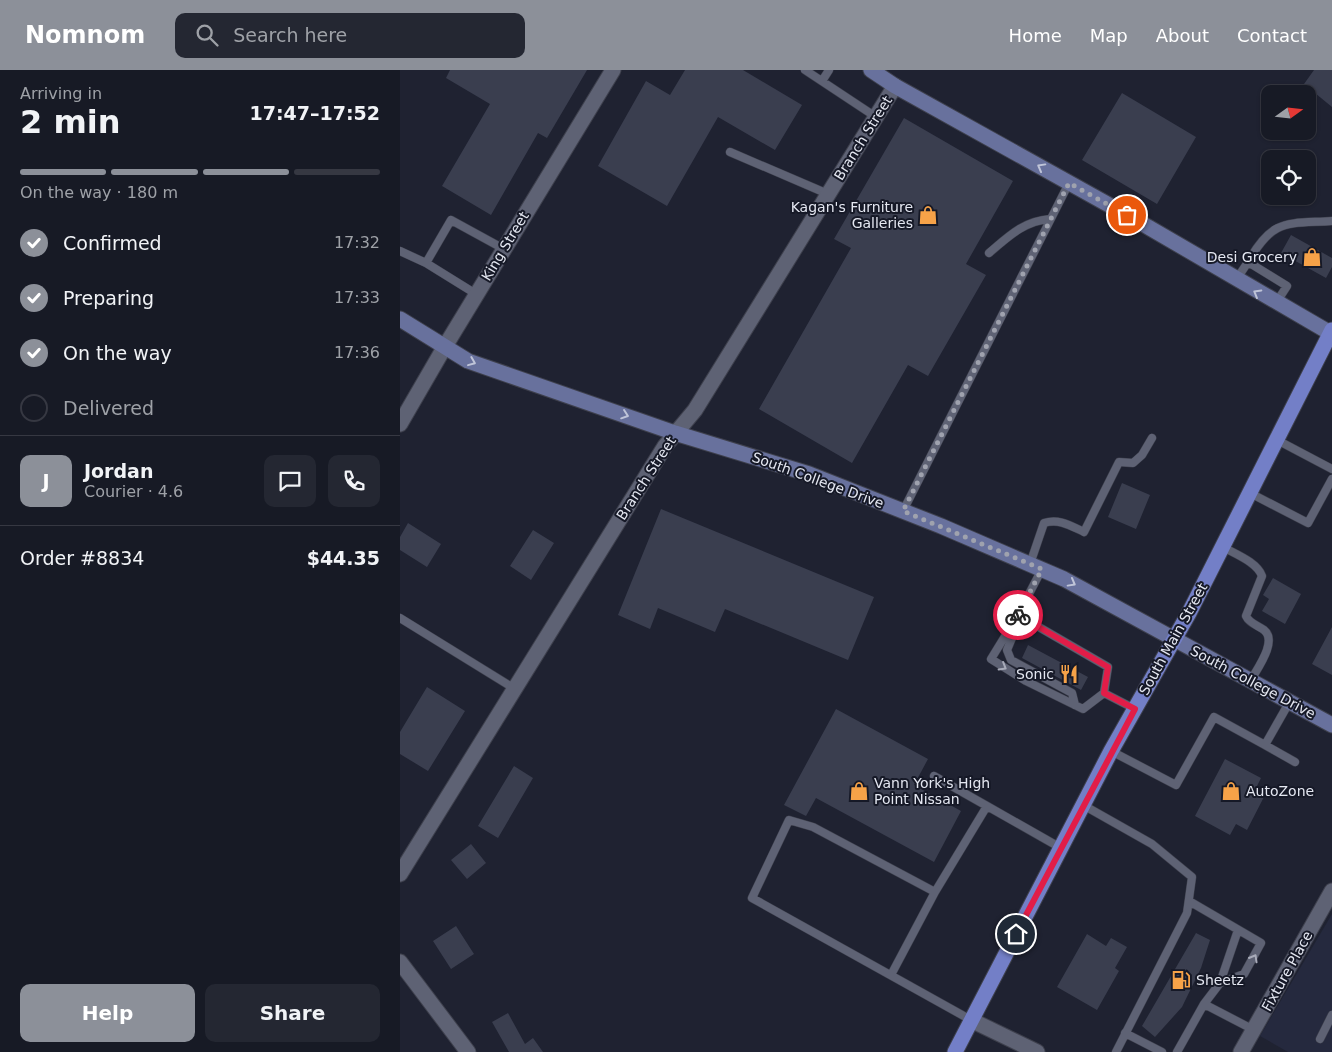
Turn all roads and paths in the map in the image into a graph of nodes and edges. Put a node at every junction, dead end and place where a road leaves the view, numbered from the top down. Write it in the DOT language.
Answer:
graph roads {
  1 [pos="613,70"];
  2 [pos="805,70"];
  3 [pos="829,70"];
  4 [pos="871,70"];
  5 [pos="822,81"];
  6 [pos="895,86"];
  7 [pos="876,117"];
  8 [pos="730,152"];
  9 [pos="1069,183"];
  10 [pos="828,194"];
  11 [pos="1050,219"];
  12 [pos="1332,221"];
  13 [pos="504,249"];
  14 [pos="400,251"];
  15 [pos="990,253"];
  16 [pos="1248,262"];
  17 [pos="426,263"];
  18 [pos="1236,280"];
  19 [pos="476,294"];
  20 [pos="1276,304"];
  21 [pos="400,319"];
  22 [pos="1331,333"];
  23 [pos="444,348"];
  24 [pos="400,424"];
  25 [pos="675,432"];
  26 [pos="1152,438"];
  27 [pos="1276,440"];
  28 [pos="1332,469"];
  29 [pos="1332,479"];
  30 [pos="1250,493"];
  31 [pos="903,511"];
  32 [pos="1223,547"];
  33 [pos="1036,567"];
  34 [pos="1018,615"];
  35 [pos="400,618"];
  36 [pos="1010,628"];
  37 [pos="1174,640"];
  38 [pos="1251,680"];
  39 [pos="515,689"];
  40 [pos="1104,693"];
  41 [pos="1290,702"];
  42 [pos="1074,705"];
  43 [pos="1135,709"];
  44 [pos="1332,724"];
  45 [pos="1265,745"];
  46 [pos="1112,751"];
  47 [pos="1294,762"];
  48 [pos="934,776"];
  49 [pos="1083,805"];
  50 [pos="987,806"];
  51 [pos="1061,848"];
  52 [pos="400,874"];
  53 [pos="1332,891"];
  54 [pos="935,892"];
  55 [pos="1189,901"];
  56 [pos="1238,930"];
  57 [pos="400,962"];
  58 [pos="890,975"];
  59 [pos="1220,983"];
  60 [pos="1204,1004"];
  61 [pos="1332,1015"];
  62 [pos="971,1020"];
  63 [pos="1254,1030"];
  64 [pos="1126,1033"];
  65 [pos="1320,1039"];
  66 [pos="468,1052"];
  67 [pos="954,1052"];
  68 [pos="1037,1052"];
  69 [pos="1116,1052"];
  70 [pos="1162,1052"];
  71 [pos="1177,1052"];
  72 [pos="1241,1052"];
  1 -- 13 [label="street, King Street"];
  2 -- 5 [label="lane"];
  3 -- 5 [label="lane"];
  4 -- 6 [label="main road"];
  5 -- 7 [label="lane"];
  6 -- 7 [label="street, Branch Street"];
  9 -- 6 [label="main road, one-way"];
  7 -- 10 [label="street, Branch Street"];
  8 -- 10 [label="lane"];
  9 -- 11 [label="lane"];
  9 -- 18 [label="main road"];
  10 -- 25 [label="street, Branch Street"];
  11 -- 15 [label="lane"];
  11 -- 31 [label="lane"];
  12 -- 16 [label="lane"];
  13 -- 17 [label="lane"];
  13 -- 19 [label="street, King Street"];
  14 -- 17 [label="lane"];
  16 -- 18 [label="lane"];
  16 -- 20 [label="lane"];
  17 -- 19 [label="lane"];
  20 -- 18 [label="main road, one-way"];
  19 -- 23 [label="street, King Street"];
  20 -- 22 [label="main road"];
  21 -- 23 [label="main road, South College Drive"];
  22 -- 27 [label="main road, South Main Street"];
  23 -- 24 [label="street, King Street"];
  23 -- 25 [label="main road, South College Drive, one-way"];
  25 -- 31 [label="main road, South College Drive"];
  25 -- 39 [label="street, Branch Street"];
  26 -- 33 [label="lane"];
  27 -- 28 [label="lane"];
  27 -- 30 [label="main road, South Main Street"];
  29 -- 30 [label="lane"];
  30 -- 32 [label="main road, South Main Street"];
  31 -- 33 [label="main road, South College Drive"];
  32 -- 37 [label="main road, South Main Street"];
  32 -- 38 [label="lane"];
  33 -- 34 [label="lane"];
  33 -- 37 [label="main road, South College Drive, one-way"];
  34 -- 36 [label="lane"];
  34 -- 40 [label="lane"];
  35 -- 39 [label="lane"];
  36 -- 42 [label="lane"];
  36 -- 42 [label="lane, one-way"];
  37 -- 38 [label="main road, South College Drive"];
  37 -- 43 [label="main road, South Main Street"];
  38 -- 41 [label="main road, South College Drive"];
  39 -- 52 [label="street, Branch Street"];
  40 -- 42 [label="lane"];
  40 -- 43 [label="lane"];
  41 -- 44 [label="main road, South College Drive"];
  41 -- 45 [label="lane"];
  43 -- 46 [label="main road, South Main Street"];
  45 -- 46 [label="lane"];
  45 -- 47 [label="lane"];
  46 -- 49 [label="main road, South Main Street"];
  48 -- 50 [label="lane"];
  49 -- 51 [label="main road, South Main Street"];
  49 -- 55 [label="lane"];
  50 -- 51 [label="lane"];
  50 -- 54 [label="lane"];
  51 -- 62 [label="main road, South Main Street"];
  53 -- 63 [label="street, Fixture Place"];
  54 -- 58 [label="lane"];
  54 -- 58 [label="lane"];
  55 -- 56 [label="lane"];
  55 -- 64 [label="lane"];
  56 -- 59 [label="lane"];
  59 -- 56 [label="lane, one-way"];
  57 -- 66 [label="street"];
  58 -- 62 [label="lane"];
  59 -- 60 [label="lane"];
  60 -- 63 [label="lane"];
  60 -- 71 [label="lane"];
  61 -- 65 [label="lane"];
  62 -- 67 [label="main road, South Main Street"];
  62 -- 68 [label="street"];
  63 -- 72 [label="street, Fixture Place"];
  64 -- 69 [label="lane"];
  64 -- 70 [label="lane"];
}
